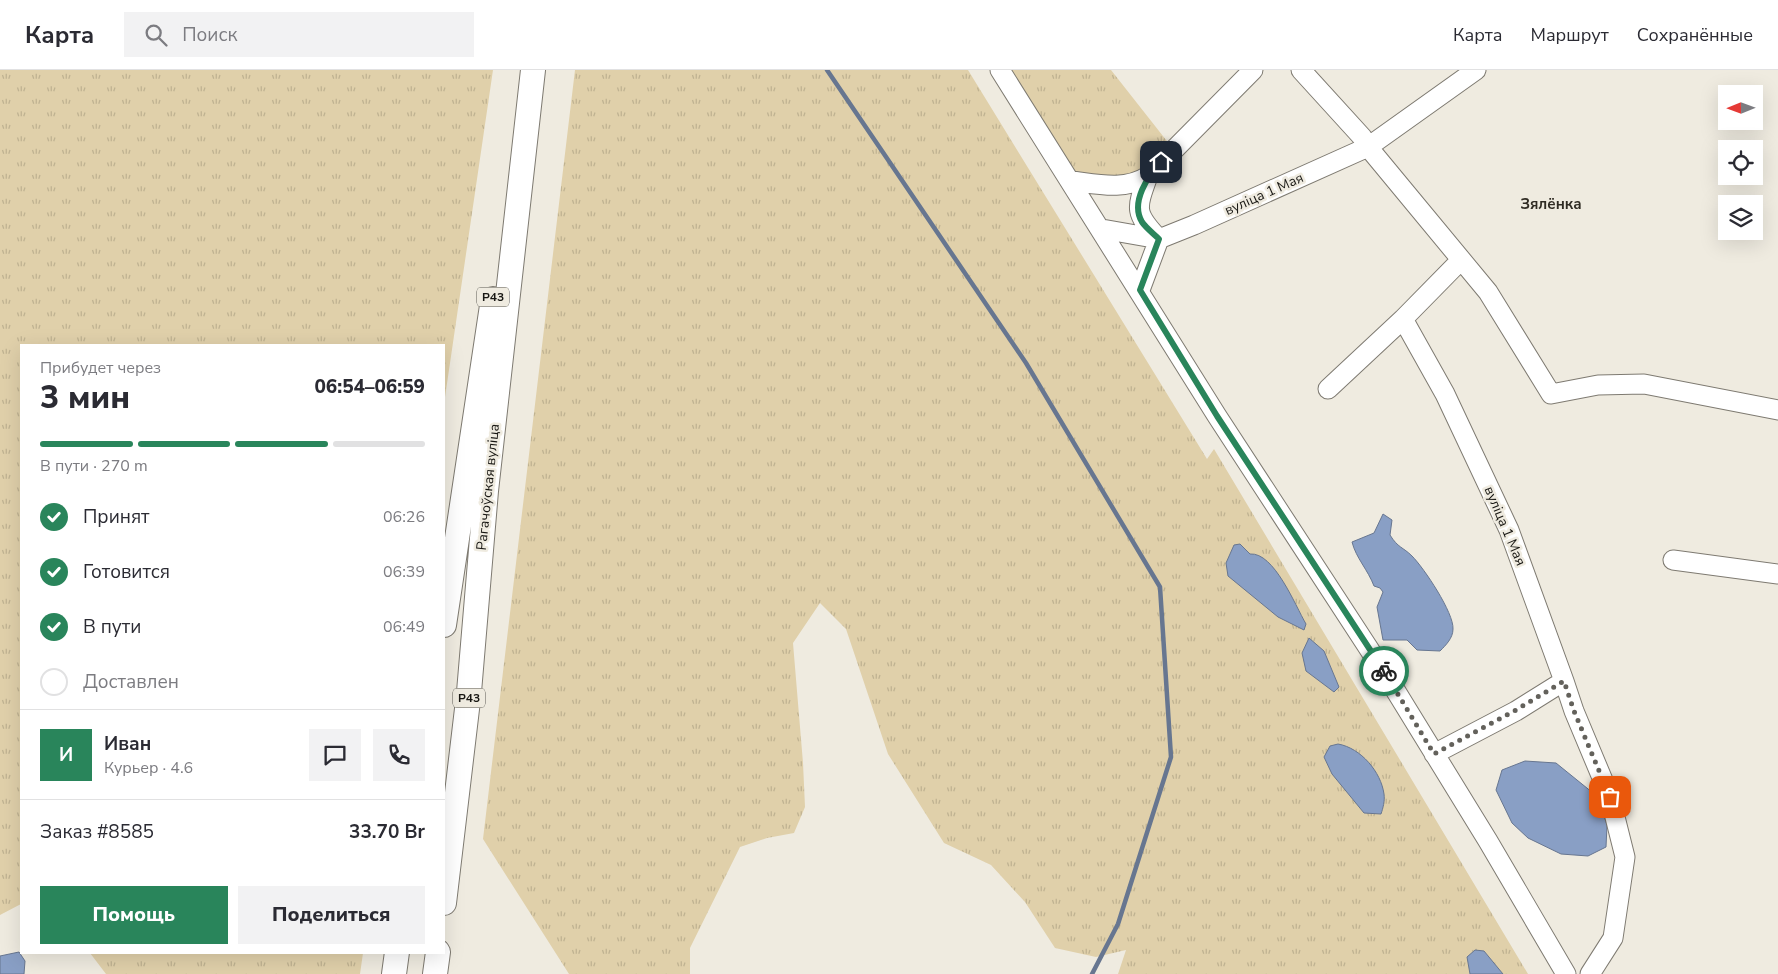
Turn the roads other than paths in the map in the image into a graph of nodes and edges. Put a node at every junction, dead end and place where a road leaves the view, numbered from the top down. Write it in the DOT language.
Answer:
graph roads {
  1 [pos="529,70"];
  2 [pos="533,70"];
  3 [pos="1000,70"];
  4 [pos="1253,70"];
  5 [pos="1301,70"];
  6 [pos="1476,70"];
  7 [pos="1368,147"];
  8 [pos="1148,176"];
  9 [pos="1072,181"];
  10 [pos="1102,229"];
  11 [pos="1159,239"];
  12 [pos="1461,260"];
  13 [pos="1140,290"];
  14 [pos="1403,319"];
  15 [pos="1328,388"];
  16 [pos="1778,410"];
  17 [pos="1673,560"];
  18 [pos="1778,574"];
  19 [pos="445,618"];
  20 [pos="1564,681"];
  21 [pos="1434,754"];
  22 [pos="445,895"];
  23 [pos="397,954"];
  24 [pos="438,954"];
  25 [pos="394,974"];
  26 [pos="435,974"];
  27 [pos="1566,974"];
  28 [pos="1590,974"];
  1 -- 19 [label="main road, Рагачоўская вуліца / Р43"];
  2 -- 22 [label="main road, Рагачоўская вуліца / Р43"];
  3 -- 9 [label="street"];
  4 -- 8 [label="street"];
  5 -- 7 [label="street"];
  6 -- 7 [label="street, вуліца 1 Мая"];
  7 -- 11 [label="street, вуліца 1 Мая"];
  7 -- 12 [label="street"];
  8 -- 9 [label="street"];
  8 -- 11 [label="street"];
  9 -- 10 [label="street"];
  10 -- 11 [label="street"];
  10 -- 13 [label="street"];
  11 -- 13 [label="street"];
  12 -- 14 [label="street"];
  12 -- 16 [label="street"];
  13 -- 21 [label="street"];
  14 -- 15 [label="street"];
  14 -- 20 [label="street, вуліца 1 Мая"];
  17 -- 18 [label="street"];
  20 -- 21 [label="street"];
  20 -- 28 [label="street, вуліца 1 Мая"];
  21 -- 27 [label="street"];
  23 -- 25 [label="main road"];
  24 -- 26 [label="main road"];
}
